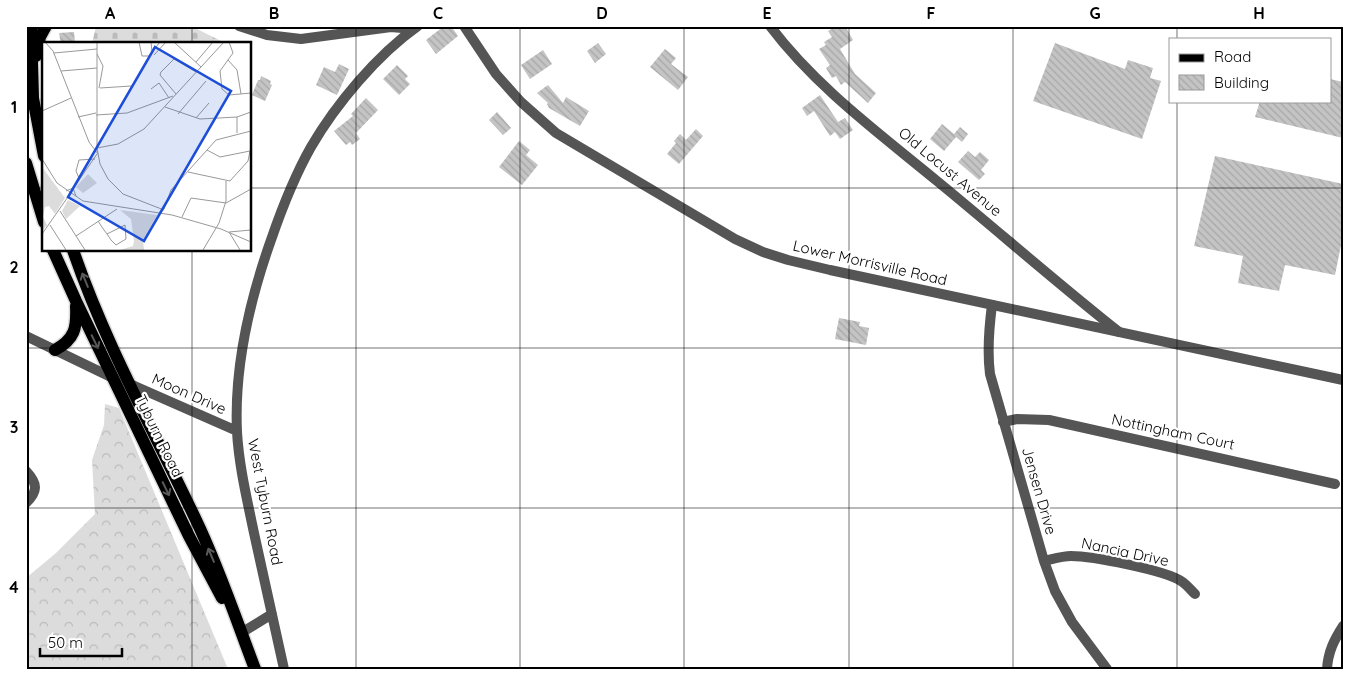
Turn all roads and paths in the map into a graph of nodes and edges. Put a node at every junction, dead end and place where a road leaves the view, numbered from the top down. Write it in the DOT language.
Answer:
graph roads {
  1 [pos="31,26"];
  2 [pos="46,26"];
  3 [pos="239,26"];
  4 [pos="464,26"];
  5 [pos="770,26"];
  6 [pos="414,27"];
  7 [pos="32,84"];
  8 [pos="42,147"];
  9 [pos="26,163"];
  10 [pos="42,215"];
  11 [pos="54,251"];
  12 [pos="73,251"];
  13 [pos="76,301"];
  14 [pos="992,305"];
  15 [pos="1119,332"];
  16 [pos="26,336"];
  17 [pos="55,350"];
  18 [pos="113,378"];
  19 [pos="1343,380"];
  20 [pos="130,384"];
  21 [pos="1003,422"];
  22 [pos="237,431"];
  23 [pos="26,471"];
  24 [pos="1335,484"];
  25 [pos="26,503"];
  26 [pos="1044,561"];
  27 [pos="1194,594"];
  28 [pos="272,614"];
  29 [pos="1343,626"];
  30 [pos="241,633"];
  31 [pos="255,669"];
  32 [pos="284,669"];
  33 [pos="1107,669"];
  34 [pos="1327,669"];
  1 -- 7 [label="main road"];
  2 -- 7 [label="main road"];
  3 -- 6 [label="street"];
  4 -- 14 [label="street, Lower Morrisville Road"];
  5 -- 15 [label="street, Old Locust Avenue"];
  6 -- 22 [label="street, West Tyburn Road"];
  7 -- 8 [label="main road"];
  9 -- 10 [label="main road"];
  11 -- 13 [label="main road, Tyburn Road"];
  20 -- 12 [label="main road, Tyburn Road, one-way"];
  13 -- 17 [label="main road"];
  13 -- 18 [label="main road, Tyburn Road, one-way"];
  14 -- 15 [label="street, Lower Morrisville Road"];
  14 -- 21 [label="street, Jensen Drive"];
  15 -- 19 [label="street, Lower Morrisville Road"];
  16 -- 17 [label="street"];
  17 -- 18 [label="street"];
  18 -- 30 [label="main road, Tyburn Road, one-way"];
  20 -- 22 [label="street, Moon Drive"];
  30 -- 20 [label="main road, Tyburn Road, one-way"];
  21 -- 24 [label="street, Nottingham Court"];
  21 -- 26 [label="street, Jensen Drive"];
  22 -- 28 [label="street, West Tyburn Road"];
  23 -- 25 [label="street"];
  26 -- 27 [label="street, Nancia Drive"];
  26 -- 33 [label="street, Jensen Drive"];
  28 -- 30 [label="street"];
  28 -- 32 [label="street, West Tyburn Road"];
  29 -- 34 [label="street"];
  30 -- 31 [label="main road, Tyburn Road"];
}
